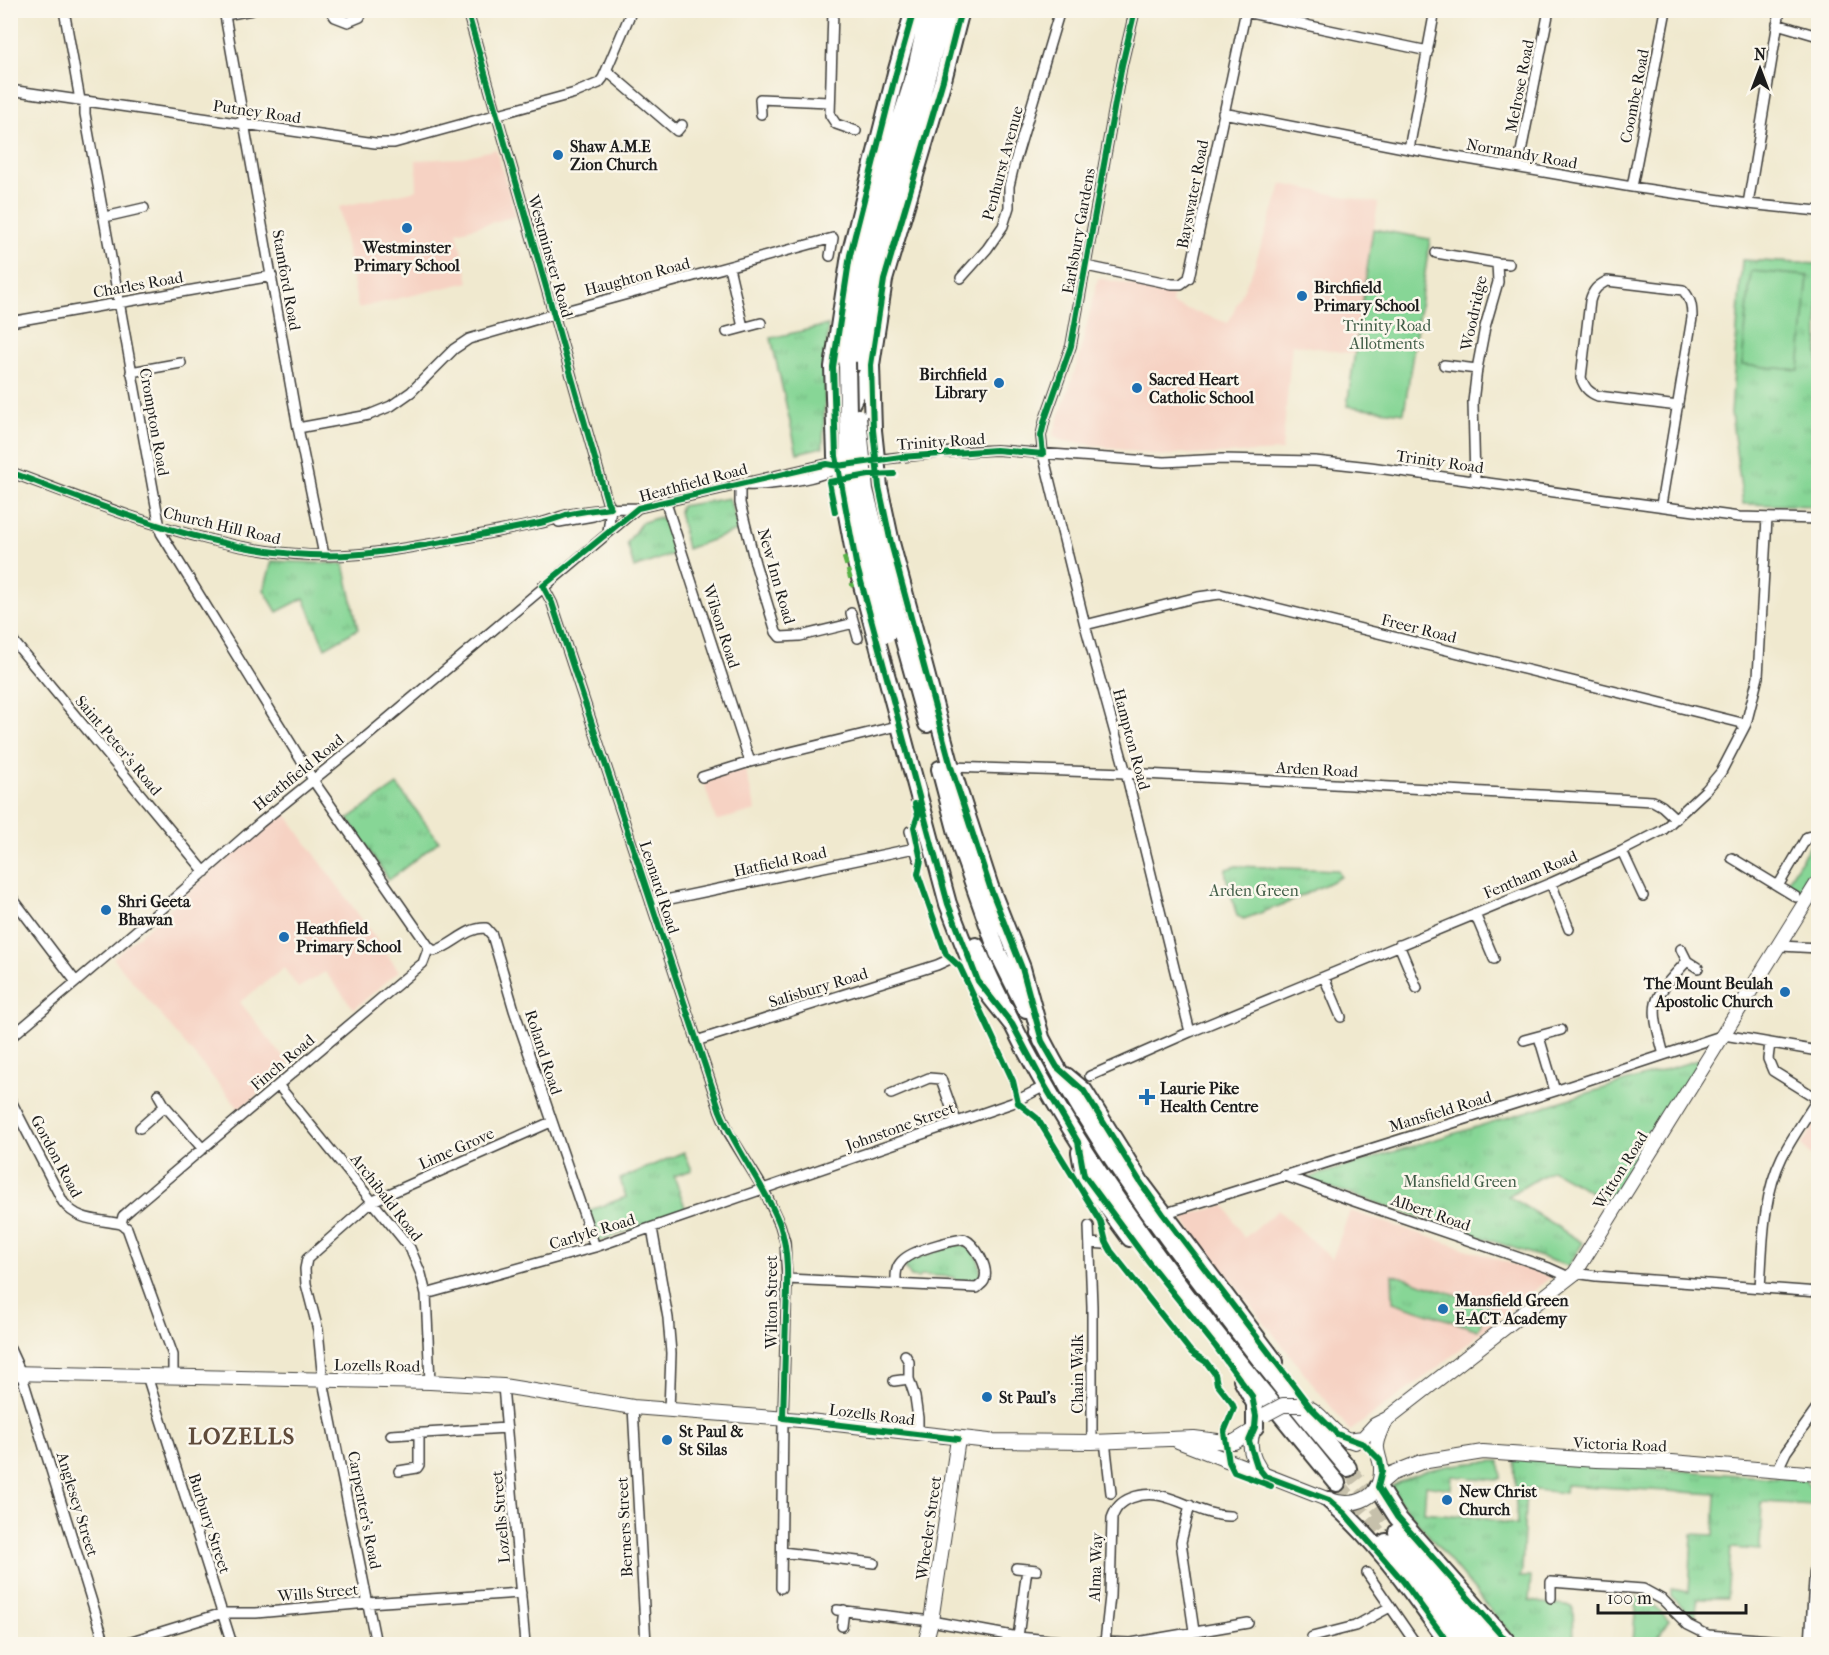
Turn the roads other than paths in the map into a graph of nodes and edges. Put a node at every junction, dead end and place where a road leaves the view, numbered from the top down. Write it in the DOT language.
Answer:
graph roads {
  1 [pos="64,10"];
  2 [pos="252,10"];
  3 [pos="330,10"];
  4 [pos="363,10"];
  5 [pos="467,10"];
  6 [pos="632,10"];
  7 [pos="833,10"];
  8 [pos="914,10"];
  9 [pos="929,10"];
  10 [pos="945,10"];
  11 [pos="961,10"];
  12 [pos="1060,10"];
  13 [pos="1135,10"];
  14 [pos="1435,10"];
  15 [pos="1549,10"];
  16 [pos="1665,10"];
  17 [pos="1780,10"];
  18 [pos="1246,11"];
  19 [pos="224,13"];
  20 [pos="1777,24"];
  21 [pos="1818,36"];
  22 [pos="1428,51"];
  23 [pos="607,71"];
  24 [pos="10,90"];
  25 [pos="82,101"];
  26 [pos="829,102"];
  27 [pos="1223,113"];
  28 [pos="761,114"];
  29 [pos="498,115"];
  30 [pos="244,124"];
  31 [pos="682,125"];
  32 [pos="856,131"];
  33 [pos="1409,149"];
  34 [pos="1518,167"];
  35 [pos="1632,187"];
  36 [pos="1748,204"];
  37 [pos="144,208"];
  38 [pos="1818,211"];
  39 [pos="105,217"];
  40 [pos="1436,253"];
  41 [pos="830,256"];
  42 [pos="1497,263"];
  43 [pos="1509,264"];
  44 [pos="1086,266"];
  45 [pos="729,267"];
  46 [pos="272,276"];
  47 [pos="961,278"];
  48 [pos="119,302"];
  49 [pos="553,314"];
  50 [pos="10,322"];
  51 [pos="761,323"];
  52 [pos="743,327"];
  53 [pos="727,332"];
  54 [pos="181,363"];
  55 [pos="859,363"];
  56 [pos="1444,365"];
  57 [pos="1477,369"];
  58 [pos="131,372"];
  59 [pos="1678,406"];
  60 [pos="298,428"];
  61 [pos="1043,454"];
  62 [pos="872,460"];
  63 [pos="841,466"];
  64 [pos="10,472"];
  65 [pos="1475,481"];
  66 [pos="740,484"];
  67 [pos="665,500"];
  68 [pos="1661,506"];
  69 [pos="611,508"];
  70 [pos="638,508"];
  71 [pos="1767,518"];
  72 [pos="1818,519"];
  73 [pos="848,523"];
  74 [pos="159,525"];
  75 [pos="608,532"];
  76 [pos="324,555"];
  77 [pos="543,586"];
  78 [pos="851,613"];
  79 [pos="854,623"];
  80 [pos="1085,625"];
  81 [pos="894,632"];
  82 [pos="10,637"];
  83 [pos="858,638"];
  84 [pos="1746,724"];
  85 [pos="900,725"];
  86 [pos="750,762"];
  87 [pos="951,767"];
  88 [pos="1126,773"];
  89 [pos="702,777"];
  90 [pos="313,779"];
  91 [pos="1676,819"];
  92 [pos="910,831"];
  93 [pos="1818,834"];
  94 [pos="1622,851"];
  95 [pos="1732,858"];
  96 [pos="205,872"];
  97 [pos="1818,882"];
  98 [pos="1551,883"];
  99 [pos="1778,886"];
  100 [pos="10,895"];
  101 [pos="1643,896"];
  102 [pos="1796,897"];
  103 [pos="651,903"];
  104 [pos="1475,914"];
  105 [pos="1569,929"];
  106 [pos="1399,945"];
  107 [pos="1781,946"];
  108 [pos="429,947"];
  109 [pos="1681,948"];
  110 [pos="1818,948"];
  111 [pos="1494,959"];
  112 [pos="948,960"];
  113 [pos="1687,961"];
  114 [pos="1698,968"];
  115 [pos="1324,976"];
  116 [pos="76,982"];
  117 [pos="1417,988"];
  118 [pos="1341,1017"];
  119 [pos="1012,1024"];
  120 [pos="1561,1030"];
  121 [pos="1190,1032"];
  122 [pos="1724,1035"];
  123 [pos="1539,1037"];
  124 [pos="10,1038"];
  125 [pos="1524,1040"];
  126 [pos="696,1041"];
  127 [pos="1042,1041"];
  128 [pos="1770,1043"];
  129 [pos="1818,1051"];
  130 [pos="1664,1055"];
  131 [pos="1057,1067"];
  132 [pos="1090,1076"];
  133 [pos="278,1084"];
  134 [pos="1045,1086"];
  135 [pos="1555,1091"];
  136 [pos="158,1094"];
  137 [pos="891,1094"];
  138 [pos="1818,1098"];
  139 [pos="10,1099"];
  140 [pos="165,1106"];
  141 [pos="956,1121"];
  142 [pos="551,1122"];
  143 [pos="140,1128"];
  144 [pos="1078,1142"];
  145 [pos="203,1149"];
  146 [pos="1283,1175"];
  147 [pos="764,1190"];
  148 [pos="373,1201"];
  149 [pos="1164,1214"];
  150 [pos="121,1224"];
  151 [pos="1089,1226"];
  152 [pos="652,1228"];
  153 [pos="1090,1244"];
  154 [pos="1104,1244"];
  155 [pos="595,1247"];
  156 [pos="1572,1275"];
  157 [pos="787,1280"];
  158 [pos="896,1283"];
  159 [pos="1760,1288"];
  160 [pos="1818,1292"];
  161 [pos="426,1294"];
  162 [pos="10,1349"];
  163 [pos="905,1355"];
  164 [pos="16,1373"];
  165 [pos="147,1376"];
  166 [pos="173,1376"];
  167 [pos="909,1379"];
  168 [pos="323,1381"];
  169 [pos="894,1381"];
  170 [pos="430,1382"];
  171 [pos="503,1386"];
  172 [pos="1307,1406"];
  173 [pos="633,1407"];
  174 [pos="1818,1407"];
  175 [pos="669,1411"];
  176 [pos="783,1418"];
  177 [pos="1388,1419"];
  178 [pos="507,1428"];
  179 [pos="1253,1429"];
  180 [pos="918,1433"];
  181 [pos="419,1434"];
  182 [pos="391,1435"];
  183 [pos="958,1439"];
  184 [pos="1172,1439"];
  185 [pos="1347,1440"];
  186 [pos="1099,1441"];
  187 [pos="1381,1461"];
  188 [pos="1421,1462"];
  189 [pos="1348,1468"];
  190 [pos="399,1471"];
  191 [pos="1777,1471"];
  192 [pos="1818,1474"];
  193 [pos="1264,1476"];
  194 [pos="1337,1483"];
  195 [pos="1379,1486"];
  196 [pos="1111,1493"];
  197 [pos="1329,1500"];
  198 [pos="1190,1505"];
  199 [pos="1230,1516"];
  200 [pos="1818,1517"];
  201 [pos="782,1552"];
  202 [pos="874,1563"];
  203 [pos="1016,1568"];
  204 [pos="1027,1569"];
  205 [pos="1037,1570"];
  206 [pos="1367,1573"];
  207 [pos="781,1588"];
  208 [pos="521,1593"];
  209 [pos="1816,1596"];
  210 [pos="1551,1598"];
  211 [pos="368,1603"];
  212 [pos="1390,1607"];
  213 [pos="223,1613"];
  214 [pos="931,1621"];
  215 [pos="1248,1623"];
  216 [pos="842,1626"];
  217 [pos="1194,1631"];
  218 [pos="1018,1637"];
  219 [pos="1105,1642"];
  220 [pos="1487,1643"];
  221 [pos="105,1644"];
  222 [pos="122,1644"];
  223 [pos="232,1644"];
  224 [pos="376,1644"];
  225 [pos="525,1644"];
  226 [pos="646,1644"];
  227 [pos="925,1644"];
  228 [pos="931,1644"];
  229 [pos="1313,1644"];
  230 [pos="1416,1644"];
  231 [pos="1449,1644"];
  232 [pos="1468,1644"];
  233 [pos="1509,1644"];
  234 [pos="1810,1644"];
  1 -- 25 [label="street, Crompton Road"];
  2 -- 19 [label="street"];
  3 -- 4 [label="street"];
  5 -- 29 [label="street, Westminster Road"];
  6 -- 23 [label="street"];
  7 -- 26 [label="street"];
  8 -- 63 [label="highway"];
  9 -- 55 [label="highway"];
  10 -- 55 [label="highway"];
  11 -- 55 [label="highway"];
  12 -- 47 [label="street, Penhurst Avenue"];
  13 -- 44 [label="street, Earlsbury Gardens"];
  14 -- 22 [label="street"];
  15 -- 34 [label="street, Melrose Road"];
  16 -- 35 [label="street, Coombe Road"];
  17 -- 20 [label="street"];
  18 -- 22 [label="street"];
  18 -- 27 [label="street, Bayswater Road"];
  19 -- 30 [label="street, Stamford Road"];
  20 -- 21 [label="street"];
  20 -- 36 [label="street"];
  22 -- 33 [label="street"];
  23 -- 29 [label="street, Putney Road"];
  23 -- 31 [label="street"];
  24 -- 25 [label="street, Putney Road"];
  25 -- 30 [label="street, Putney Road"];
  25 -- 39 [label="street, Crompton Road"];
  26 -- 28 [label="street"];
  26 -- 32 [label="street"];
  27 -- 33 [label="street, Normandy Road"];
  27 -- 44 [label="street, Bayswater Road"];
  29 -- 30 [label="street, Putney Road"];
  29 -- 49 [label="street, Westminster Road"];
  30 -- 46 [label="street, Stamford Road"];
  33 -- 34 [label="street, Normandy Road"];
  34 -- 35 [label="street, Normandy Road"];
  35 -- 36 [label="street, Normandy Road"];
  36 -- 38 [label="street, Normandy Road"];
  37 -- 39 [label="street"];
  39 -- 48 [label="street, Crompton Road"];
  40 -- 42 [label="street, Woodridge"];
  41 -- 45 [label="street, Haughton Road"];
  42 -- 43 [label="street, Woodridge"];
  42 -- 57 [label="street, Woodridge"];
  44 -- 61 [label="street, Earlsbury Gardens"];
  45 -- 49 [label="street, Haughton Road"];
  45 -- 52 [label="street"];
  46 -- 48 [label="street, Charles Road"];
  46 -- 60 [label="street, Stamford Road"];
  48 -- 50 [label="street, Charles Road"];
  48 -- 58 [label="street, Crompton Road"];
  49 -- 60 [label="street, Haughton Road"];
  49 -- 69 [label="street, Westminster Road"];
  51 -- 52 [label="street"];
  52 -- 53 [label="street"];
  54 -- 58 [label="street"];
  55 -- 62 [label="highway"];
  55 -- 63 [label="highway"];
  55 -- 81 [label="highway, bridge"];
  56 -- 57 [label="street, Woodridge"];
  57 -- 65 [label="street, Woodridge"];
  58 -- 74 [label="street, Crompton Road"];
  59 -- 59 [label="street"];
  59 -- 68 [label="street"];
  60 -- 76 [label="street, Stamford Road"];
  61 -- 62 [label="street, Trinity Road"];
  61 -- 65 [label="street, Trinity Road"];
  61 -- 80 [label="street, Hampton Road"];
  62 -- 63 [label="street, Trinity Road"];
  62 -- 73 [label="highway"];
  62 -- 87 [label="highway"];
  63 -- 66 [label="street, Heathfield Road"];
  63 -- 73 [label="highway"];
  64 -- 74 [label="street, Church Hill Road"];
  65 -- 68 [label="street, Trinity Road"];
  66 -- 67 [label="street, Heathfield Road"];
  66 -- 79 [label="street, New Inn Road"];
  67 -- 70 [label="street, Heathfield Road"];
  67 -- 86 [label="street, Wilson Road"];
  68 -- 71 [label="street, Trinity Road"];
  69 -- 70 [label="street"];
  69 -- 75 [label="street, Westminster Road"];
  69 -- 76 [label="street, Church Hill Road"];
  70 -- 75 [label="street, Heathfield Road"];
  71 -- 72 [label="street, Trinity Road"];
  71 -- 84 [label="street, Fentham Road"];
  73 -- 85 [label="highway"];
  74 -- 76 [label="street, Church Hill Road"];
  74 -- 90 [label="street, Crompton Road"];
  75 -- 77 [label="street, Heathfield Road"];
  77 -- 90 [label="street, Heathfield Road"];
  77 -- 103 [label="street, Leonard Road"];
  78 -- 79 [label="street"];
  79 -- 83 [label="street"];
  80 -- 84 [label="street, Freer Road"];
  80 -- 88 [label="street, Hampton Road"];
  81 -- 119 [label="highway"];
  81 -- 127 [label="highway"];
  82 -- 96 [label="street, Saint Peter's Road"];
  84 -- 91 [label="street, Fentham Road"];
  85 -- 86 [label="street"];
  85 -- 119 [label="highway"];
  86 -- 89 [label="street"];
  87 -- 88 [label="street, Arden Road"];
  87 -- 127 [label="highway"];
  88 -- 91 [label="street, Arden Road"];
  88 -- 121 [label="street, Hampton Road"];
  90 -- 96 [label="street, Heathfield Road"];
  90 -- 108 [label="street"];
  91 -- 94 [label="street, Fentham Road"];
  92 -- 103 [label="street, Hatfield Road"];
  93 -- 99 [label="street"];
  94 -- 98 [label="street, Fentham Road"];
  94 -- 101 [label="street"];
  95 -- 99 [label="street"];
  96 -- 116 [label="street, Heathfield Road"];
  97 -- 107 [label="main road, Witton Road"];
  98 -- 104 [label="street, Fentham Road"];
  98 -- 105 [label="street"];
  99 -- 102 [label="street"];
  100 -- 116 [label="street"];
  103 -- 126 [label="street, Leonard Road"];
  104 -- 106 [label="street, Fentham Road"];
  104 -- 111 [label="street"];
  106 -- 115 [label="street, Fentham Road"];
  106 -- 117 [label="street"];
  107 -- 110 [label="street"];
  107 -- 122 [label="main road, Witton Road"];
  108 -- 133 [label="street, Finch Road"];
  108 -- 142 [label="street, Roland Road"];
  109 -- 113 [label="street"];
  112 -- 126 [label="street, Salisbury Road"];
  113 -- 114 [label="street"];
  113 -- 130 [label="street"];
  115 -- 118 [label="street"];
  115 -- 121 [label="street, Fentham Road"];
  116 -- 124 [label="street, Heathfield Road"];
  119 -- 134 [label="highway"];
  120 -- 123 [label="street"];
  121 -- 132 [label="street, Fentham Road"];
  122 -- 128 [label="street"];
  122 -- 130 [label="street, Mansfield Road"];
  122 -- 156 [label="main road, Witton Road"];
  123 -- 125 [label="street"];
  123 -- 135 [label="street"];
  126 -- 147 [label="street, Leonard Road"];
  127 -- 131 [label="highway"];
  128 -- 129 [label="street"];
  128 -- 138 [label="street"];
  130 -- 135 [label="street, Mansfield Road"];
  131 -- 149 [label="highway"];
  131 -- 189 [label="highway"];
  133 -- 145 [label="street, Finch Road"];
  133 -- 148 [label="street, Archibald Road"];
  134 -- 141 [label="street, Johnstone Street"];
  134 -- 144 [label="highway"];
  135 -- 146 [label="street, Mansfield Road"];
  136 -- 140 [label="street"];
  137 -- 141 [label="street"];
  138 -- 159 [label="street"];
  139 -- 150 [label="street, Gordon Road"];
  140 -- 143 [label="street"];
  140 -- 145 [label="street"];
  141 -- 147 [label="street, Johnstone Street"];
  142 -- 148 [label="street, Lime Grove"];
  142 -- 155 [label="street, Roland Road"];
  144 -- 179 [label="highway"];
  144 -- 194 [label="highway"];
  145 -- 150 [label="street, Finch Road"];
  146 -- 149 [label="street, Mansfield Road"];
  146 -- 156 [label="street, Albert Road"];
  147 -- 152 [label="street, Carlyle Road"];
  147 -- 157 [label="street, Wilton Street"];
  148 -- 161 [label="street, Archibald Road"];
  148 -- 168 [label="street, Lime Grove"];
  149 -- 172 [label="highway"];
  150 -- 166 [label="street"];
  151 -- 153 [label="street, Chain Walk"];
  152 -- 155 [label="street, Carlyle Road"];
  152 -- 175 [label="street"];
  153 -- 154 [label="street"];
  153 -- 186 [label="street, Chain Walk"];
  155 -- 161 [label="street, Carlyle Road"];
  156 -- 159 [label="street, Albert Road"];
  156 -- 177 [label="main road, Witton Road"];
  157 -- 158 [label="street"];
  157 -- 176 [label="street, Wilton Street"];
  158 -- 158 [label="street"];
  159 -- 160 [label="street, Albert Road"];
  161 -- 170 [label="street, Archibald Road"];
  162 -- 164 [label="street, Anglesey Street"];
  163 -- 167 [label="street"];
  164 -- 165 [label="main road, Lozells Road"];
  164 -- 221 [label="street, Anglesey Street"];
  165 -- 166 [label="main road, Lozells Road"];
  165 -- 213 [label="street, Burbury Street"];
  166 -- 168 [label="main road, Lozells Road"];
  167 -- 169 [label="street"];
  167 -- 180 [label="street"];
  168 -- 170 [label="main road, Lozells Road"];
  168 -- 211 [label="street, Carpenter's Road"];
  170 -- 171 [label="main road, Lozells Road"];
  171 -- 173 [label="main road, Lozells Road"];
  171 -- 178 [label="street, Lozells Street"];
  172 -- 179 [label="main road, bridge"];
  172 -- 185 [label="main road"];
  173 -- 175 [label="main road, Lozells Road"];
  173 -- 226 [label="street, Berners Street"];
  174 -- 191 [label="street"];
  175 -- 176 [label="main road, Lozells Road"];
  176 -- 180 [label="main road, Lozells Road"];
  176 -- 201 [label="street, Wilton Street"];
  177 -- 185 [label="main road, Witton Road"];
  177 -- 187 [label="main road"];
  178 -- 181 [label="street"];
  178 -- 208 [label="street, Lozells Street"];
  179 -- 184 [label="main road, Lozells Road"];
  179 -- 193 [label="main road"];
  180 -- 183 [label="main road, Lozells Road"];
  181 -- 182 [label="street"];
  181 -- 190 [label="street"];
  183 -- 186 [label="main road, Lozells Road"];
  183 -- 214 [label="main road, Wheeler Street"];
  184 -- 186 [label="main road, Lozells Road"];
  184 -- 193 [label="main road, Lozells Road"];
  185 -- 187 [label="main road"];
  186 -- 196 [label="street, Chain Walk"];
  187 -- 188 [label="main road, Victoria Road"];
  187 -- 195 [label="main road"];
  188 -- 191 [label="main road, Victoria Road"];
  188 -- 195 [label="main road, Victoria Road"];
  191 -- 192 [label="main road, Victoria Road"];
  193 -- 197 [label="main road, Lozells Road"];
  195 -- 197 [label="main road, Victoria Road"];
  195 -- 233 [label="highway"];
  197 -- 231 [label="highway"];
  198 -- 199 [label="street, Alma Way"];
  198 -- 217 [label="street"];
  198 -- 219 [label="street, Alma Way"];
  200 -- 209 [label="street"];
  201 -- 202 [label="street"];
  201 -- 207 [label="street, Wilton Street"];
  203 -- 204 [label="street"];
  204 -- 205 [label="street"];
  204 -- 218 [label="street"];
  206 -- 212 [label="street"];
  208 -- 211 [label="street, Wills Street"];
  208 -- 225 [label="street, Lozells Street"];
  209 -- 234 [label="street"];
  210 -- 234 [label="street"];
  211 -- 213 [label="street, Wills Street"];
  211 -- 224 [label="street, Carpenter's Road"];
  212 -- 229 [label="street"];
  212 -- 230 [label="street"];
  213 -- 222 [label="street, Wills Street"];
  213 -- 223 [label="street, Burbury Street"];
  214 -- 216 [label="street"];
  214 -- 218 [label="street"];
  214 -- 227 [label="main road, Wheeler Street"];
  214 -- 228 [label="main road, Wheeler Street"];
  215 -- 217 [label="street"];
  217 -- 219 [label="street"];
  218 -- 219 [label="street"];
  220 -- 232 [label="highway"];
}
